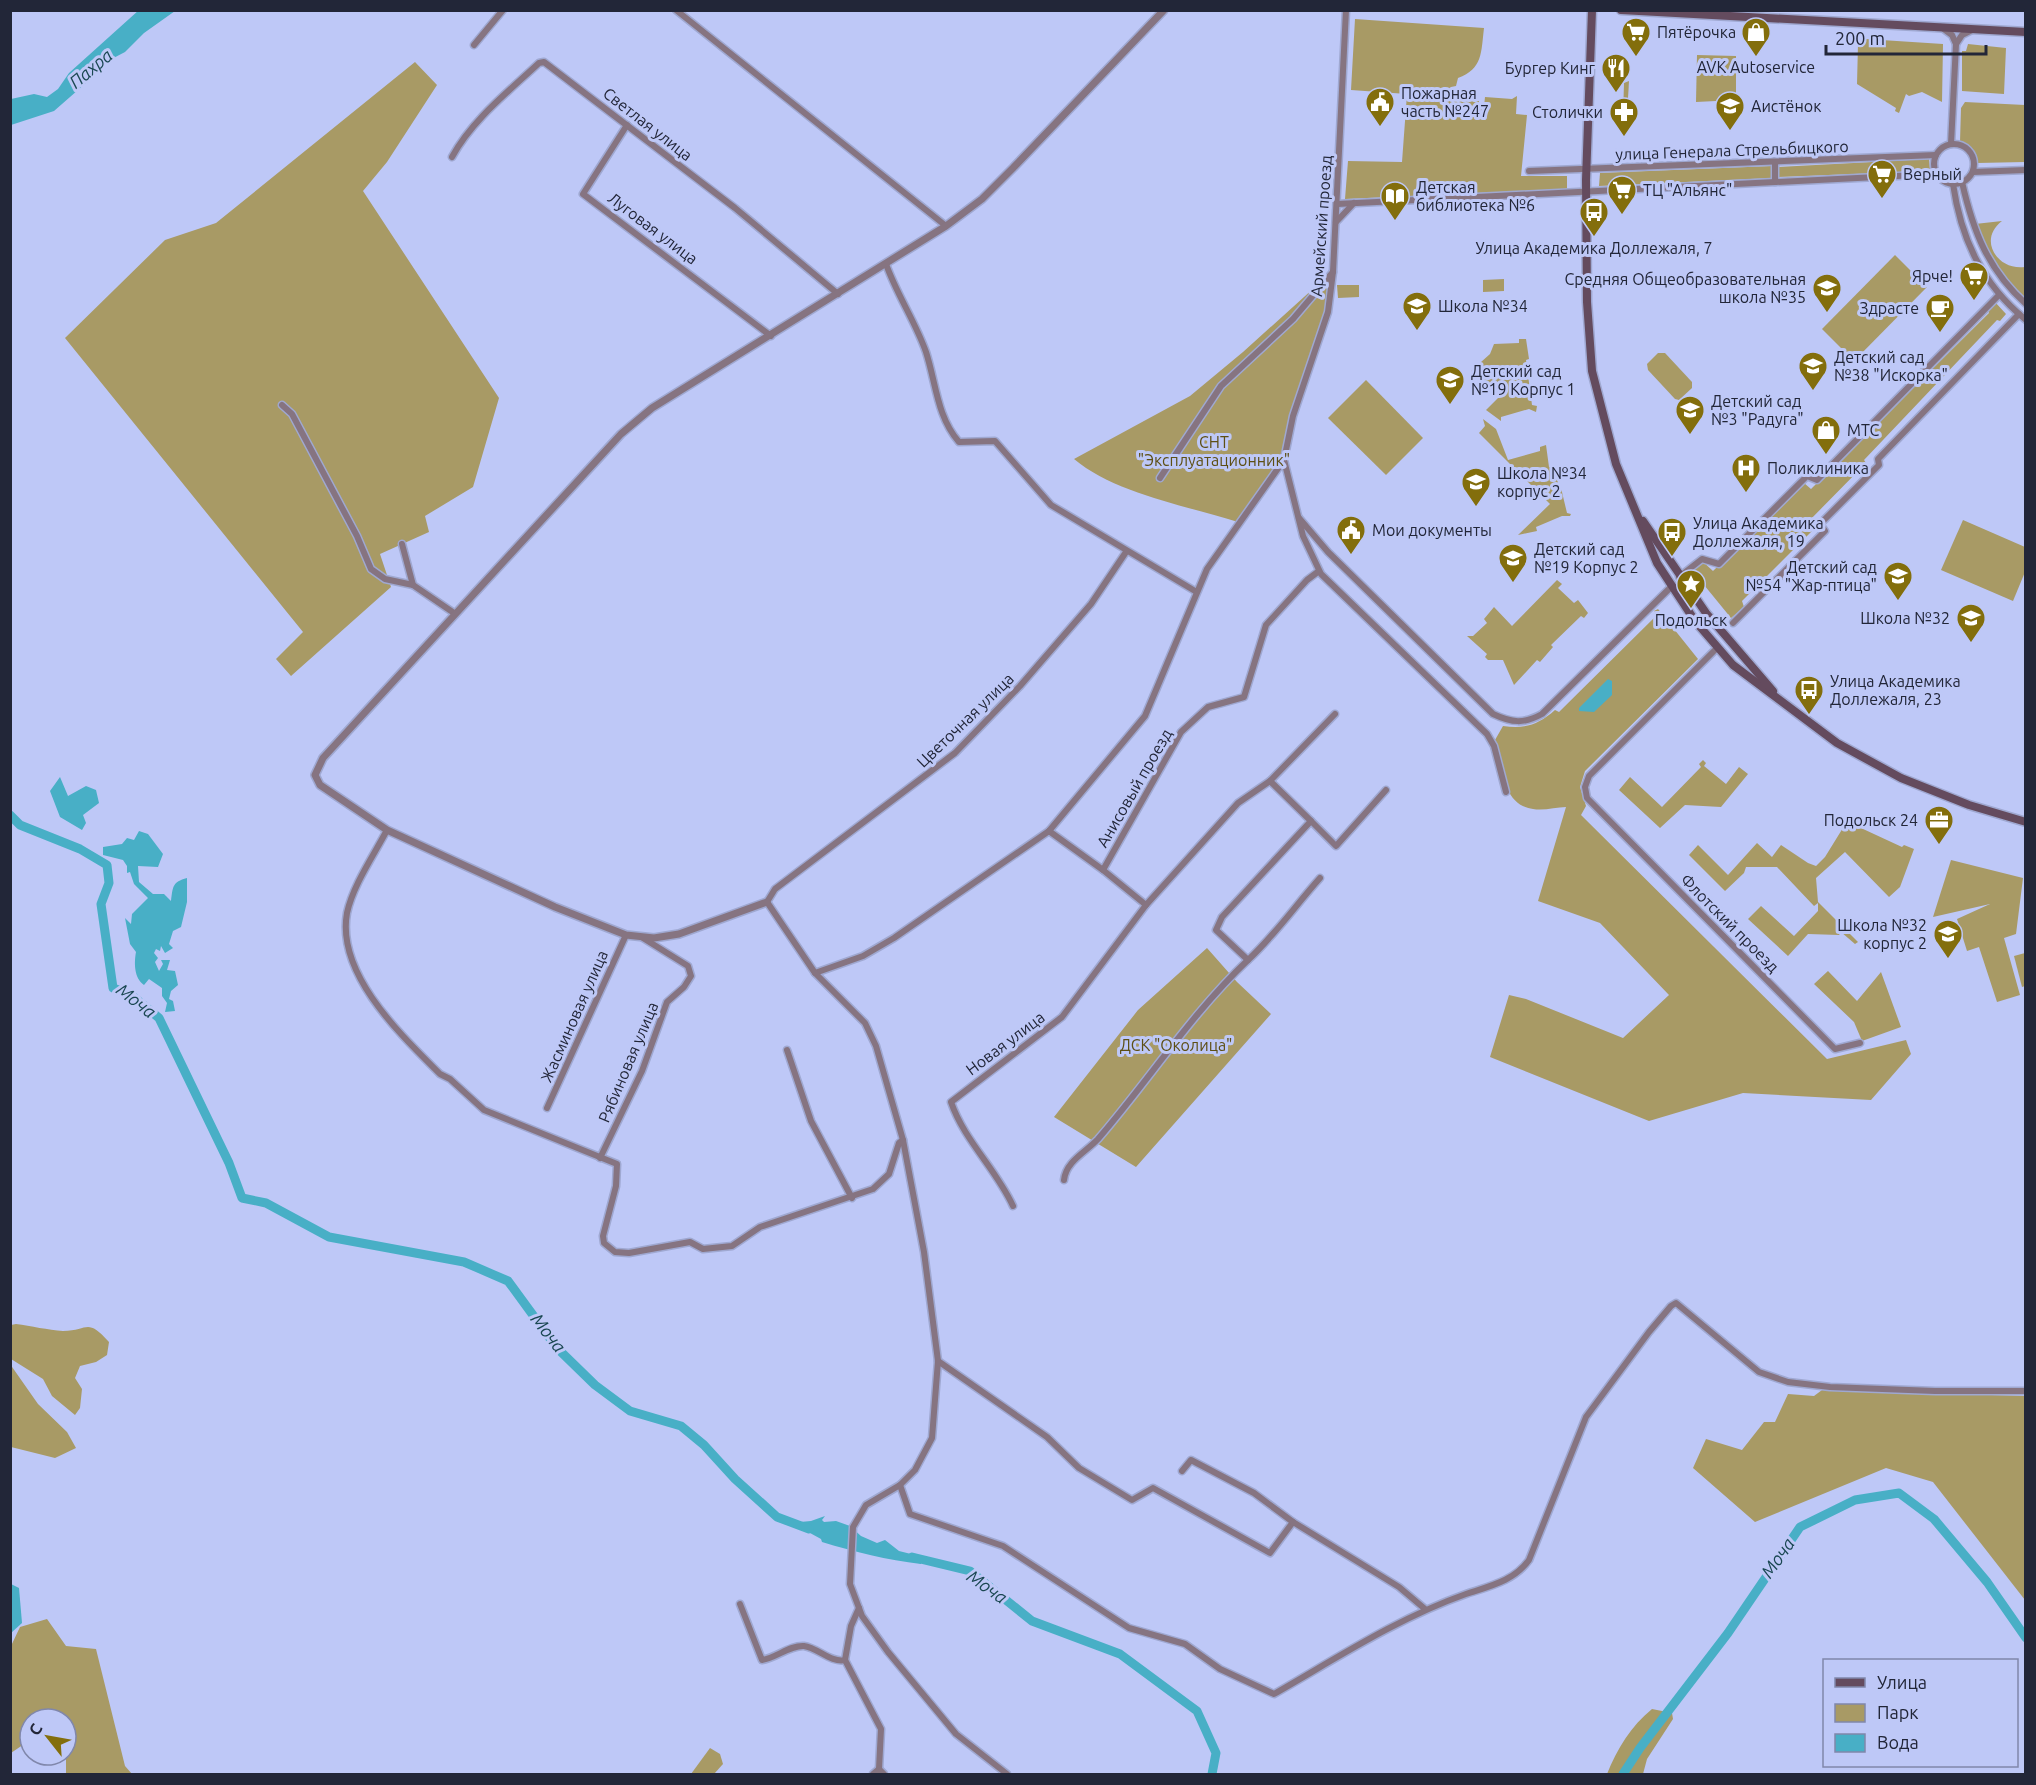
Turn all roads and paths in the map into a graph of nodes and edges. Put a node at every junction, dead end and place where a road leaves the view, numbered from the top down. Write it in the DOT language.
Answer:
graph roads {
  1 [pos="503,10"];
  2 [pos="676,10"];
  3 [pos="1164,10"];
  4 [pos="1346,10"];
  5 [pos="1592,10"];
  6 [pos="1620,10"];
  7 [pos="1941,27"];
  8 [pos="1973,29"];
  9 [pos="2025,32"];
  10 [pos="1956,44"];
  11 [pos="474,45"];
  12 [pos="627,125"];
  13 [pos="1951,144"];
  14 [pos="1936,155"];
  15 [pos="452,158"];
  16 [pos="1775,162"];
  17 [pos="1586,169"];
  18 [pos="2025,170"];
  19 [pos="1528,171"];
  20 [pos="1973,172"];
  21 [pos="1937,174"];
  22 [pos="1775,182"];
  23 [pos="1962,182"];
  24 [pos="1953,184"];
  25 [pos="1586,191"];
  26 [pos="1355,203"];
  27 [pos="1337,204"];
  28 [pos="1336,222"];
  29 [pos="946,226"];
  30 [pos="886,264"];
  31 [pos="1994,269"];
  32 [pos="1333,272"];
  33 [pos="1985,277"];
  34 [pos="838,294"];
  35 [pos="2000,295"];
  36 [pos="2025,304"];
  37 [pos="2019,314"];
  38 [pos="2025,320"];
  39 [pos="771,336"];
  40 [pos="282,405"];
  41 [pos="1284,460"];
  42 [pos="1160,478"];
  43 [pos="1631,503"];
  44 [pos="1298,516"];
  45 [pos="402,544"];
  46 [pos="1126,552"];
  47 [pos="1666,556"];
  48 [pos="1657,563"];
  49 [pos="1319,571"];
  50 [pos="1679,577"];
  51 [pos="413,585"];
  52 [pos="1671,586"];
  53 [pos="1195,591"];
  54 [pos="454,613"];
  55 [pos="1733,623"];
  56 [pos="1718,648"];
  57 [pos="1745,658"];
  58 [pos="1732,665"];
  59 [pos="1783,703"];
  60 [pos="1335,714"];
  61 [pos="1269,781"];
  62 [pos="1386,790"];
  63 [pos="1506,792"];
  64 [pos="1311,821"];
  65 [pos="2025,822"];
  66 [pos="387,830"];
  67 [pos="1049,831"];
  68 [pos="1103,870"];
  69 [pos="1320,878"];
  70 [pos="767,902"];
  71 [pos="1146,905"];
  72 [pos="626,935"];
  73 [pos="642,937"];
  74 [pos="1248,960"];
  75 [pos="816,973"];
  76 [pos="1860,1043"];
  77 [pos="786,1050"];
  78 [pos="547,1108"];
  79 [pos="903,1140"];
  80 [pos="600,1158"];
  81 [pos="1064,1180"];
  82 [pos="852,1198"];
  83 [pos="1013,1206"];
  84 [pos="938,1361"];
  85 [pos="2025,1391"];
  86 [pos="1182,1471"];
  87 [pos="900,1485"];
  88 [pos="1293,1522"];
  89 [pos="740,1604"];
  90 [pos="859,1608"];
  91 [pos="1425,1609"];
  92 [pos="845,1660"];
  93 [pos="999,1772"];
  94 [pos="879,1773"];
  95 [pos="1007,1774"];
  1 -- 11 [label="street"];
  2 -- 29 [label="street"];
  3 -- 29 [label="street"];
  4 -- 27 [label="street, Армейский проезд"];
  5 -- 17 [label="main road"];
  6 -- 7 [label="main road"];
  7 -- 8 [label="main road"];
  7 -- 10 [label="street"];
  8 -- 9 [label="main road"];
  8 -- 10 [label="street"];
  10 -- 13 [label="street"];
  12 -- 15 [label="street, Светлая улица"];
  12 -- 34 [label="street, Светлая улица"];
  12 -- 39 [label="street, Луговая улица"];
  13 -- 14 [label="street"];
  13 -- 20 [label="street"];
  14 -- 16 [label="street, улица Генерала Стрельбицкого"];
  14 -- 21 [label="street"];
  16 -- 17 [label="street, улица Генерала Стрельбицкого"];
  16 -- 22 [label="street"];
  17 -- 19 [label="street, улица Генерала Стрельбицкого"];
  17 -- 25 [label="main road"];
  18 -- 20 [label="street"];
  20 -- 23 [label="street"];
  21 -- 22 [label="street, улица Генерала Стрельбицкого"];
  21 -- 24 [label="street"];
  22 -- 25 [label="street, улица Генерала Стрельбицкого"];
  23 -- 24 [label="street"];
  23 -- 31 [label="street"];
  24 -- 33 [label="street"];
  25 -- 26 [label="street, улица Генерала Стрельбицкого"];
  25 -- 43 [label="main road"];
  26 -- 27 [label="street, улица Генерала Стрельбицкого"];
  26 -- 28 [label="street"];
  27 -- 28 [label="street, Армейский проезд"];
  28 -- 32 [label="street, Армейский проезд"];
  29 -- 30 [label="street"];
  30 -- 34 [label="street"];
  30 -- 46 [label="street"];
  31 -- 33 [label="street"];
  31 -- 36 [label="street"];
  32 -- 41 [label="street, Армейский проезд"];
  32 -- 42 [label="street"];
  33 -- 35 [label="street"];
  34 -- 39 [label="street"];
  35 -- 37 [label="street"];
  35 -- 50 [label="street"];
  37 -- 38 [label="street"];
  37 -- 55 [label="street"];
  39 -- 54 [label="street"];
  40 -- 51 [label="street"];
  41 -- 44 [label="street, Армейский проезд"];
  41 -- 53 [label="street"];
  43 -- 47 [label="main road"];
  43 -- 48 [label="main road"];
  44 -- 49 [label="street"];
  44 -- 52 [label="street, Армейский проезд"];
  45 -- 51 [label="street"];
  46 -- 53 [label="street"];
  46 -- 70 [label="street, Цветочная улица"];
  47 -- 48 [label="main road"];
  47 -- 50 [label="main road"];
  48 -- 52 [label="main road"];
  49 -- 63 [label="street"];
  49 -- 68 [label="street, Анисовый проезд"];
  50 -- 57 [label="main road"];
  51 -- 54 [label="street"];
  52 -- 56 [label="main road"];
  53 -- 67 [label="street"];
  54 -- 66 [label="street"];
  56 -- 58 [label="main road"];
  56 -- 76 [label="street, Флотский проезд"];
  57 -- 58 [label="main road"];
  57 -- 59 [label="main road"];
  58 -- 59 [label="main road"];
  59 -- 65 [label="main road"];
  60 -- 61 [label="street, Новая улица"];
  61 -- 64 [label="street"];
  61 -- 71 [label="street, Новая улица"];
  62 -- 64 [label="street"];
  64 -- 74 [label="street"];
  66 -- 72 [label="street"];
  66 -- 80 [label="street"];
  67 -- 68 [label="street, Анисовый проезд"];
  67 -- 75 [label="street"];
  68 -- 71 [label="street"];
  69 -- 74 [label="street"];
  70 -- 73 [label="street"];
  70 -- 75 [label="street"];
  71 -- 83 [label="street, Новая улица"];
  72 -- 73 [label="street"];
  72 -- 78 [label="street, Жасминовая улица"];
  73 -- 80 [label="street, Рябиновая улица"];
  74 -- 81 [label="street"];
  75 -- 79 [label="street"];
  77 -- 82 [label="street"];
  79 -- 82 [label="street"];
  79 -- 84 [label="street"];
  80 -- 82 [label="street"];
  84 -- 87 [label="street"];
  84 -- 88 [label="street"];
  85 -- 91 [label="street"];
  86 -- 88 [label="street"];
  87 -- 90 [label="street"];
  87 -- 91 [label="street"];
  88 -- 91 [label="street"];
  89 -- 92 [label="street"];
  90 -- 92 [label="street"];
  90 -- 93 [label="street"];
  92 -- 94 [label="street"];
  93 -- 95 [label="street"];
}
